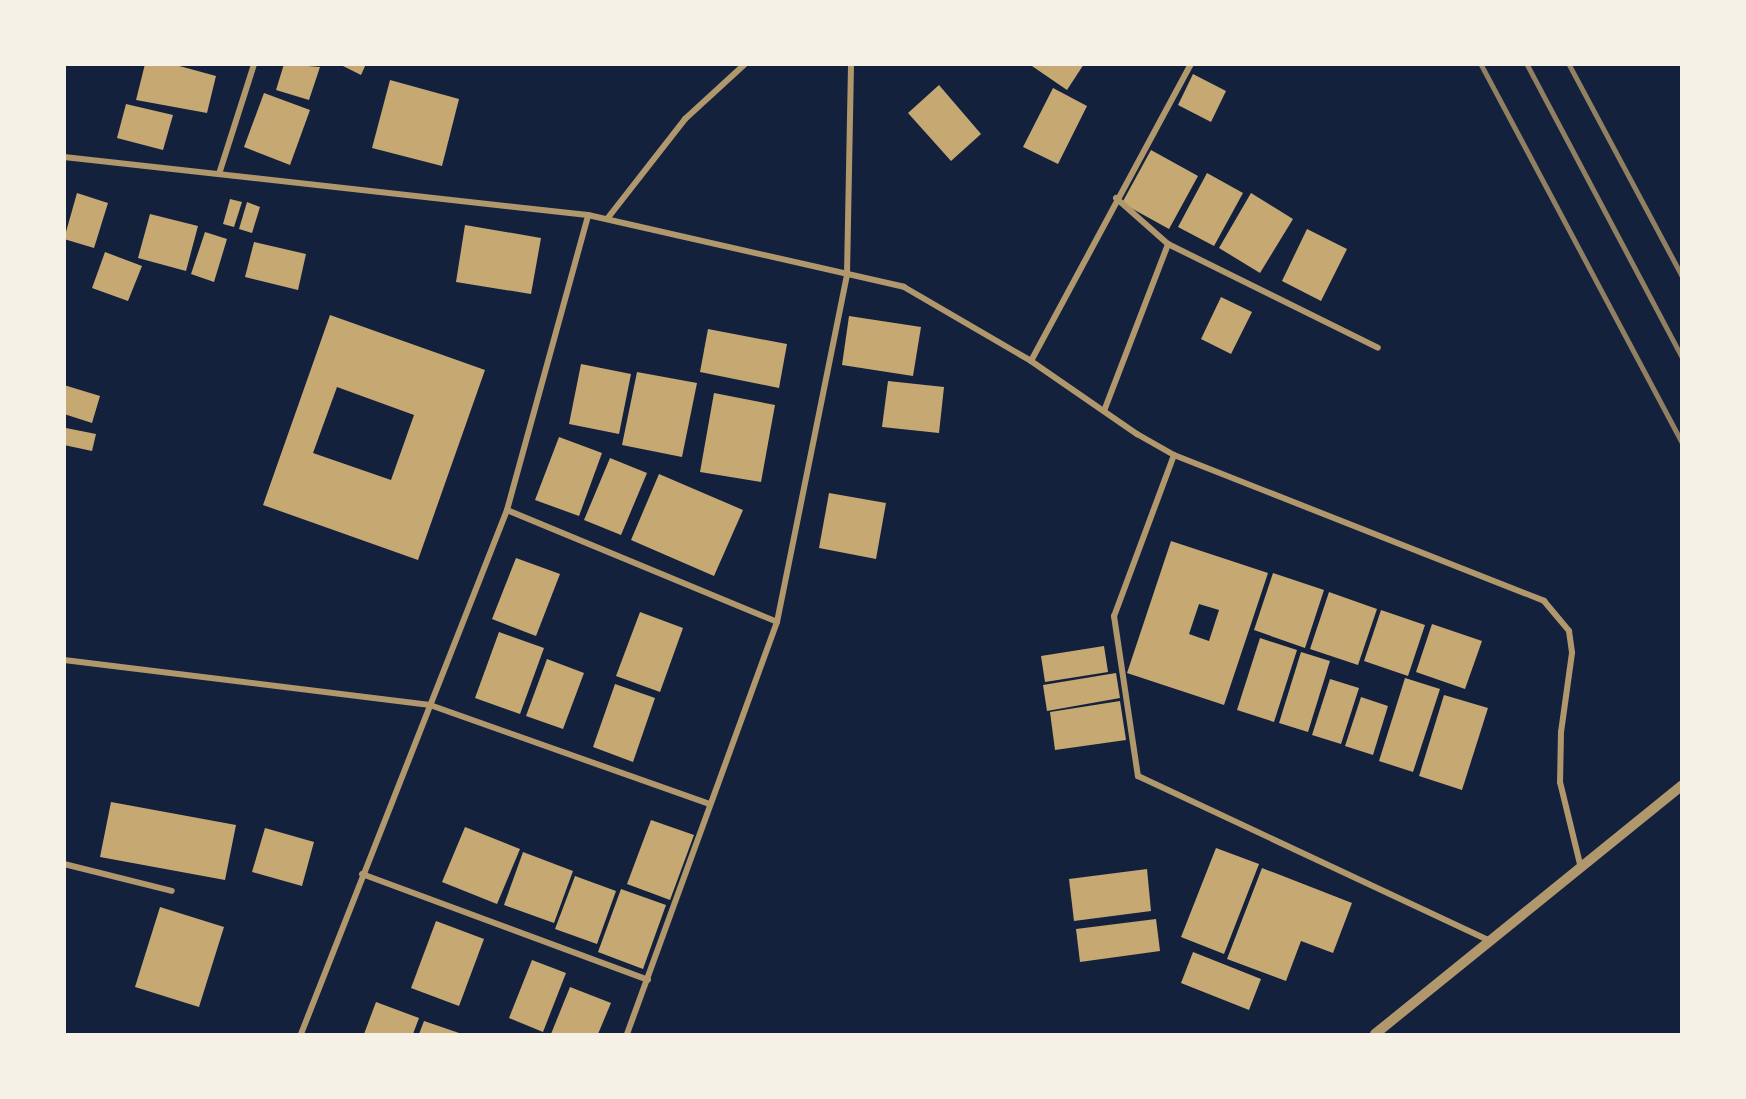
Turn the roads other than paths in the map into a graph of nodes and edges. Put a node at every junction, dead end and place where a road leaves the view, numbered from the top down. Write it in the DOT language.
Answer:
graph roads {
  1 [pos="254,64"];
  2 [pos="745,64"];
  3 [pos="851,64"];
  4 [pos="1191,64"];
  5 [pos="64,157"];
  6 [pos="219,174"];
  7 [pos="1116,198"];
  8 [pos="588,214"];
  9 [pos="607,219"];
  10 [pos="1168,244"];
  11 [pos="847,274"];
  12 [pos="1378,348"];
  13 [pos="1031,361"];
  14 [pos="1104,411"];
  15 [pos="1174,455"];
  16 [pos="507,510"];
  17 [pos="777,622"];
  18 [pos="64,660"];
  19 [pos="430,705"];
  20 [pos="1682,785"];
  21 [pos="1682,795"];
  22 [pos="710,804"];
  23 [pos="1660,806"];
  24 [pos="64,864"];
  25 [pos="1581,868"];
  26 [pos="362,873"];
  27 [pos="172,891"];
  28 [pos="1491,941"];
  29 [pos="648,981"];
  30 [pos="301,1035"];
  31 [pos="627,1035"];
  32 [pos="1375,1035"];
  1 -- 6 [label="street"];
  2 -- 9 [label="street"];
  3 -- 11 [label="street"];
  4 -- 7 [label="street"];
  5 -- 6 [label="street"];
  6 -- 8 [label="street"];
  7 -- 10 [label="street"];
  7 -- 13 [label="street"];
  8 -- 9 [label="street"];
  8 -- 16 [label="street"];
  9 -- 11 [label="street"];
  10 -- 12 [label="street"];
  10 -- 14 [label="street"];
  11 -- 13 [label="street"];
  11 -- 17 [label="street"];
  13 -- 14 [label="street"];
  14 -- 15 [label="street"];
  15 -- 25 [label="street"];
  15 -- 28 [label="street"];
  16 -- 17 [label="street"];
  16 -- 19 [label="street"];
  17 -- 22 [label="street"];
  18 -- 19 [label="street"];
  19 -- 22 [label="street"];
  19 -- 26 [label="street"];
  20 -- 23 [label="street"];
  21 -- 23 [label="street"];
  22 -- 29 [label="street"];
  23 -- 25 [label="street"];
  24 -- 27 [label="street"];
  25 -- 28 [label="street"];
  26 -- 29 [label="street"];
  26 -- 30 [label="street"];
  28 -- 32 [label="street"];
  29 -- 31 [label="street"];
}
